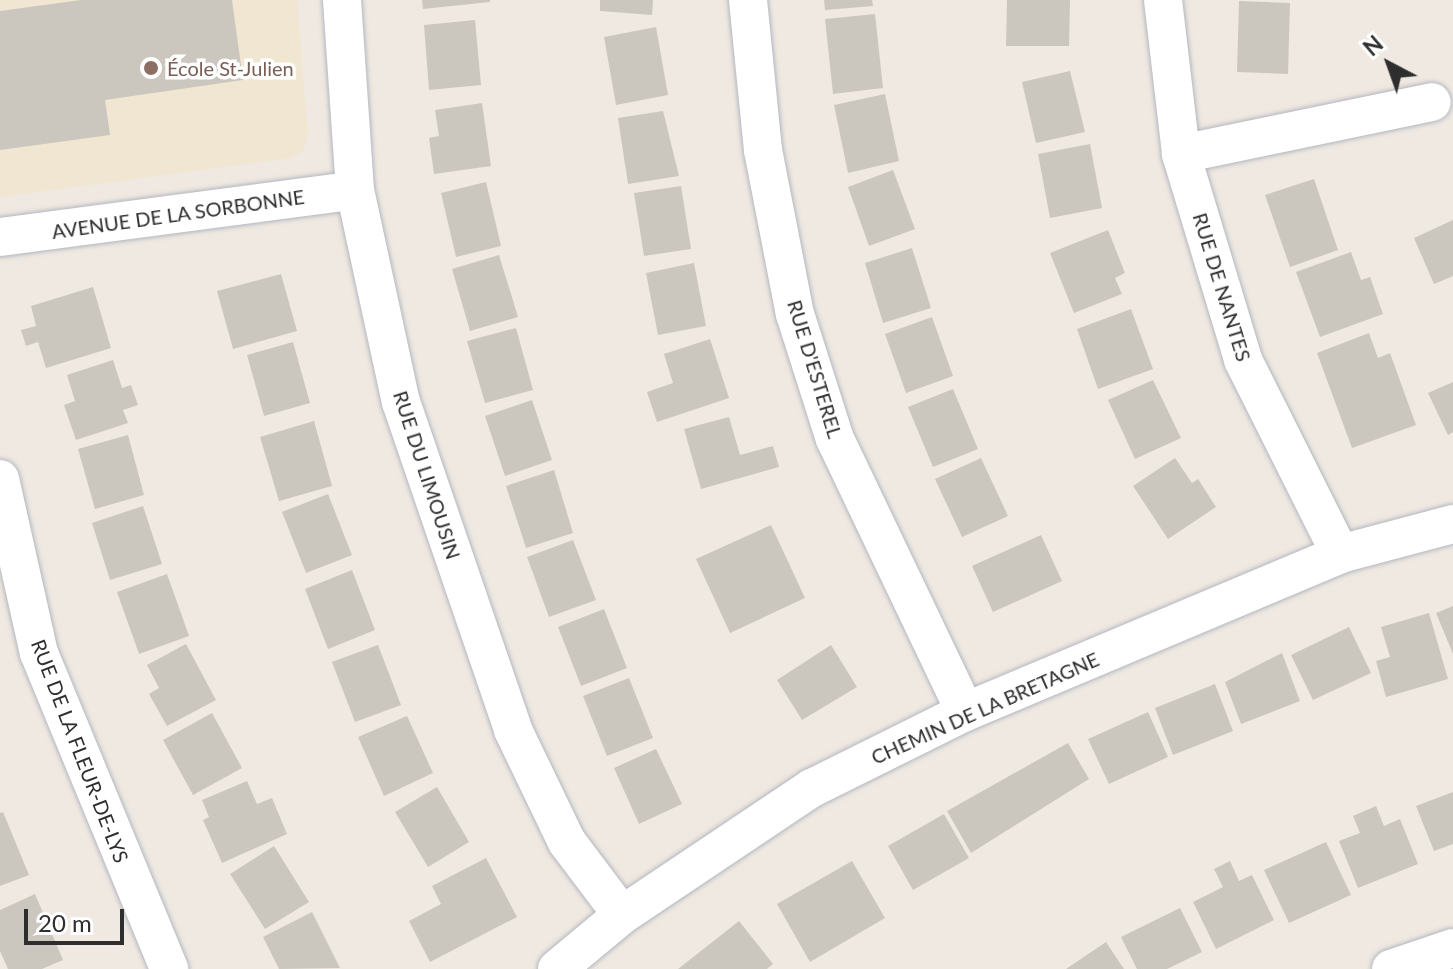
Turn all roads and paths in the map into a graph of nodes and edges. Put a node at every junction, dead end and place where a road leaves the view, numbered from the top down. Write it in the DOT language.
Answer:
graph roads {
  1 [pos="342,0"];
  2 [pos="748,0"];
  3 [pos="1163,0"];
  4 [pos="1432,102"];
  5 [pos="1181,154"];
  6 [pos="355,190"];
  7 [pos="0,237"];
  8 [pos="0,479"];
  9 [pos="1453,524"];
  10 [pos="1340,554"];
  11 [pos="965,712"];
  12 [pos="622,915"];
  13 [pos="1453,948"];
  14 [pos="169,969"];
  15 [pos="557,969"];
  16 [pos="1391,969"];
  1 -- 6 [label="street, RUE DU LIMOUSIN"];
  2 -- 11 [label="street, RUE D'ESTEREL"];
  3 -- 5 [label="street, RUE DE NANTES"];
  4 -- 5 [label="street"];
  5 -- 10 [label="street, RUE DE NANTES"];
  6 -- 7 [label="street, AVENUE DE LA SORBONNE"];
  6 -- 12 [label="street, RUE DU LIMOUSIN"];
  8 -- 14 [label="street, RUE DE LA FLEUR-DE-LYS"];
  9 -- 10 [label="street, CHEMIN DE LA BRETAGNE"];
  10 -- 11 [label="street, CHEMIN DE LA BRETAGNE"];
  11 -- 12 [label="street, CHEMIN DE LA BRETAGNE"];
  12 -- 15 [label="street, CHEMIN DE LA BRETAGNE"];
  13 -- 16 [label="street"];
}
